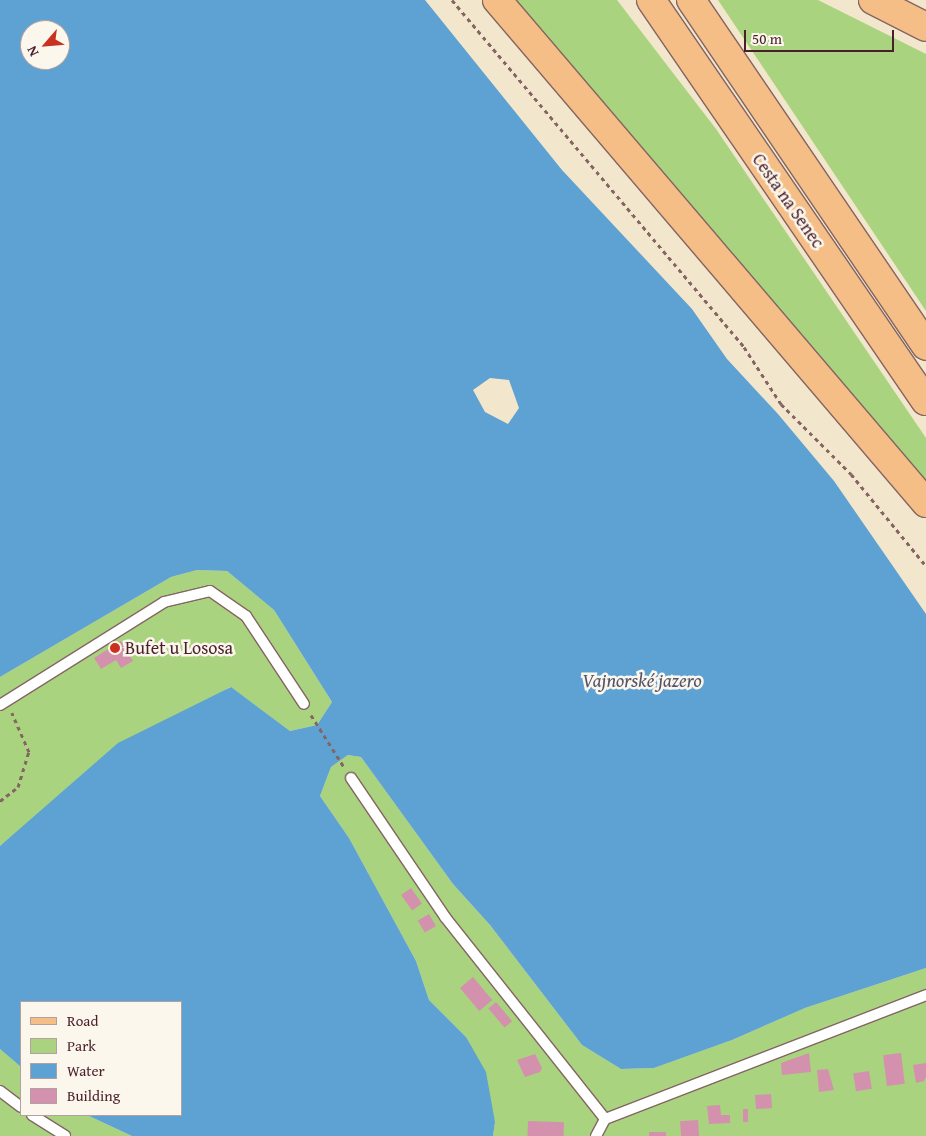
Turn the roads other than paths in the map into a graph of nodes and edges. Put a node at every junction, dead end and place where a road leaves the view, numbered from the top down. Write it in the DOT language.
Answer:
graph roads {
  1 [pos="497,0"];
  2 [pos="651,0"];
  3 [pos="873,0"];
  4 [pos="695,5"];
  5 [pos="926,27"];
  6 [pos="926,346"];
  7 [pos="926,401"];
  8 [pos="926,503"];
  9 [pos="3,703"];
  10 [pos="304,704"];
  11 [pos="351,778"];
  12 [pos="926,995"];
  13 [pos="0,1090"];
  14 [pos="20,1107"];
  15 [pos="34,1116"];
  16 [pos="605,1119"];
  17 [pos="65,1136"];
  18 [pos="596,1136"];
  1 -- 8 [label="main road"];
  2 -- 7 [label="main road, Cesta na Senec"];
  3 -- 5 [label="main road"];
  4 -- 6 [label="main road, Cesta na Senec"];
  9 -- 10 [label="lane"];
  11 -- 16 [label="lane"];
  12 -- 16 [label="lane"];
  13 -- 14 [label="lane"];
  15 -- 17 [label="lane"];
  16 -- 18 [label="lane"];
}
